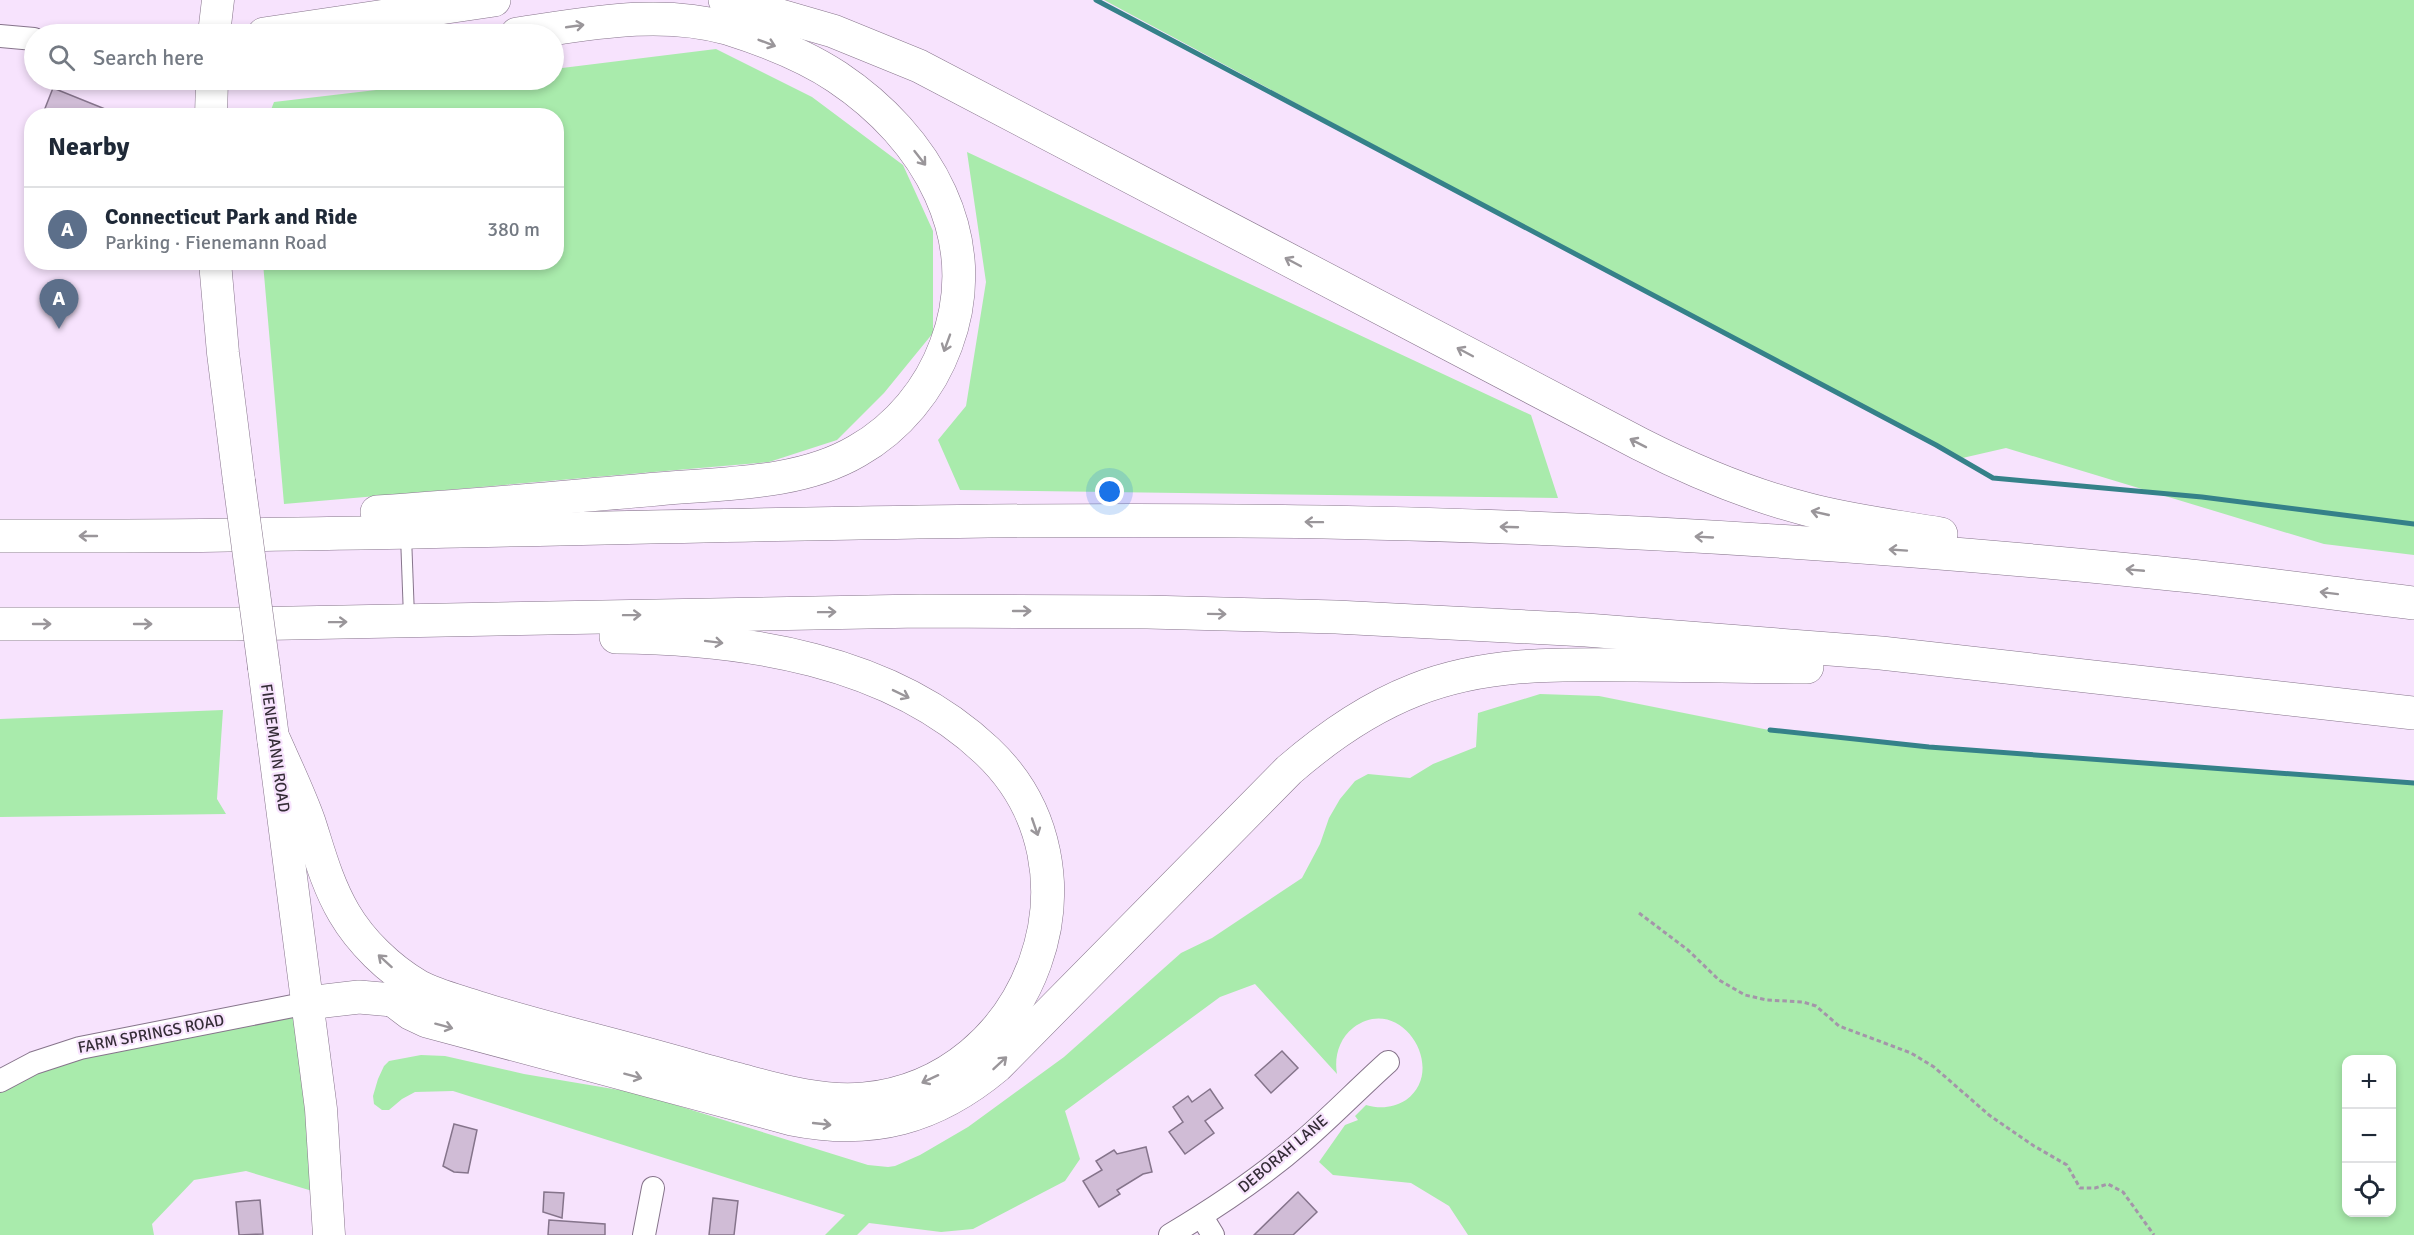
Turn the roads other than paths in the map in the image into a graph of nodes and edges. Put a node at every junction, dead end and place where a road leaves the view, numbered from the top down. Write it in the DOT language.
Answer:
graph roads {
  1 [pos="218,0"];
  2 [pos="411,0"];
  3 [pos="494,0"];
  4 [pos="725,0"];
  5 [pos="444,7"];
  6 [pos="215,24"];
  7 [pos="331,24"];
  8 [pos="564,28"];
  9 [pos="0,36"];
  10 [pos="24,38"];
  11 [pos="212,90"];
  12 [pos="211,108"];
  13 [pos="216,270"];
  14 [pos="406,533"];
  15 [pos="0,536"];
  16 [pos="147,537"];
  17 [pos="2040,561"];
  18 [pos="2414,603"];
  19 [pos="490,619"];
  20 [pos="409,621"];
  21 [pos="0,624"];
  22 [pos="1950,660"];
  23 [pos="2414,713"];
  24 [pos="274,740"];
  25 [pos="434,993"];
  26 [pos="393,1000"];
  27 [pos="308,1003"];
  28 [pos="1388,1062"];
  29 [pos="0,1081"];
  30 [pos="653,1188"];
  31 [pos="1207,1226"];
  32 [pos="329,1235"];
  33 [pos="644,1235"];
  34 [pos="1170,1235"];
  1 -- 6 [label="main road"];
  2 -- 5 [label="highway"];
  3 -- 5 [label="highway"];
  17 -- 4 [label="highway, one-way"];
  5 -- 7 [label="highway"];
  8 -- 16 [label="highway, one-way"];
  9 -- 10 [label="street"];
  11 -- 12 [label="main road"];
  13 -- 24 [label="main road, FIENEMANN ROAD, bridge"];
  14 -- 16 [label="highway"];
  17 -- 14 [label="highway, one-way"];
  14 -- 20 [label="lane"];
  16 -- 15 [label="highway, one-way"];
  18 -- 17 [label="highway, one-way"];
  19 -- 20 [label="highway"];
  19 -- 22 [label="highway, one-way"];
  19 -- 25 [label="highway, one-way"];
  21 -- 20 [label="highway, one-way"];
  22 -- 23 [label="highway"];
  26 -- 22 [label="highway, one-way"];
  25 -- 24 [label="highway, one-way"];
  24 -- 27 [label="main road, FIENEMANN ROAD"];
  25 -- 26 [label="highway"];
  26 -- 27 [label="highway"];
  27 -- 29 [label="street, FARM SPRINGS ROAD"];
  27 -- 32 [label="main road, FIENEMANN ROAD"];
  28 -- 31 [label="street, DEBORAH LANE"];
  30 -- 33 [label="street"];
  31 -- 34 [label="street, DEBORAH LANE"];
}
